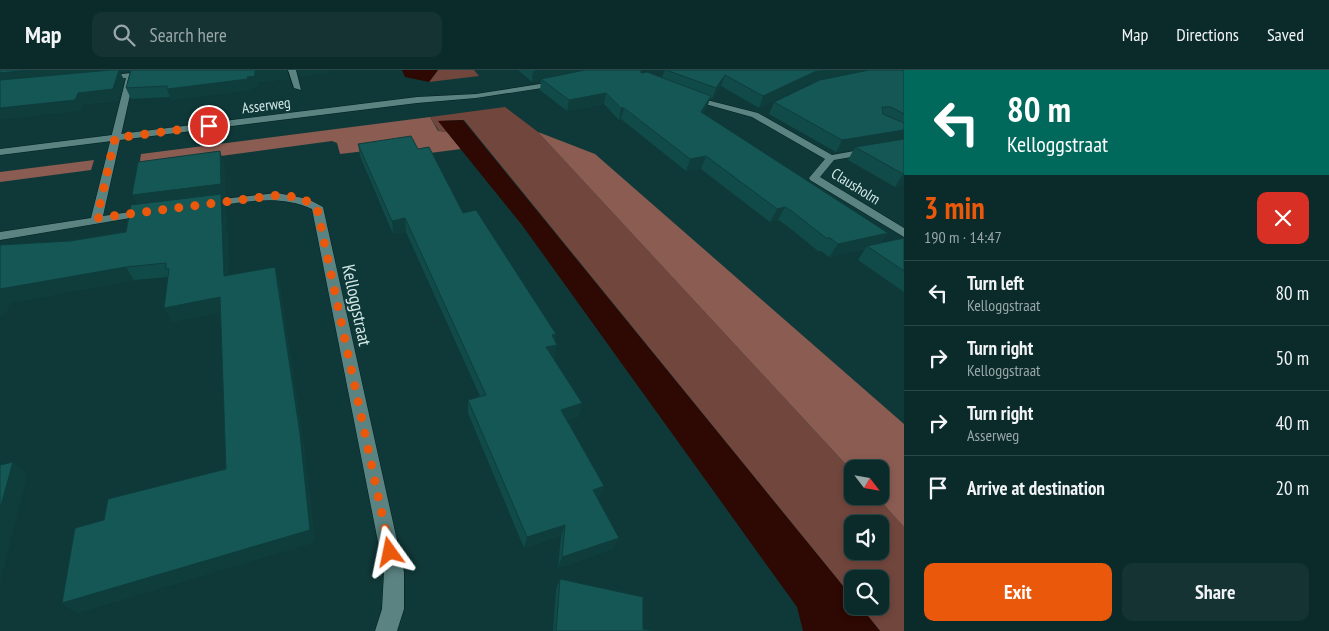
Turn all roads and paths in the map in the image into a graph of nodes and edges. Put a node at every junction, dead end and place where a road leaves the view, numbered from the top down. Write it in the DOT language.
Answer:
graph roads {
  1 [pos="177,70"];
  2 [pos="292,70"];
  3 [pos="131,75"];
  4 [pos="94,79"];
  5 [pos="565,80"];
  6 [pos="298,88"];
  7 [pos="682,94"];
  8 [pos="115,138"];
  9 [pos="904,145"];
  10 [pos="0,152"];
  11 [pos="831,158"];
  12 [pos="193,206"];
  13 [pos="164,210"];
  14 [pos="97,218"];
  15 [pos="904,233"];
  16 [pos="0,236"];
  17 [pos="386,631"];
  1 -- 3 [label="street"];
  2 -- 6 [label="street"];
  3 -- 4 [label="street"];
  3 -- 8 [label="street"];
  5 -- 8 [label="street, Asserweg"];
  7 -- 11 [label="street, Clausholm"];
  8 -- 10 [label="street, Asserweg"];
  8 -- 14 [label="street"];
  9 -- 11 [label="street, Clausholm"];
  11 -- 15 [label="street, Clausholm"];
  12 -- 17 [label="street, Kelloggstraat"];
  13 -- 14 [label="street"];
  14 -- 16 [label="street"];
}
